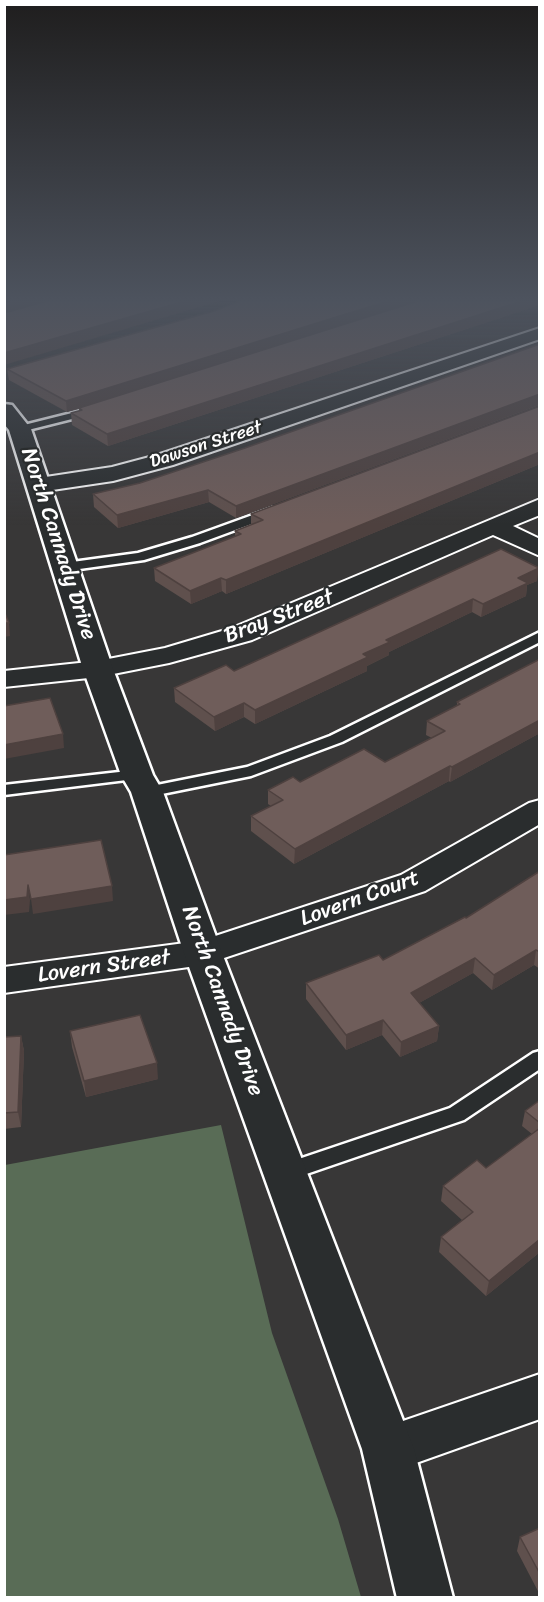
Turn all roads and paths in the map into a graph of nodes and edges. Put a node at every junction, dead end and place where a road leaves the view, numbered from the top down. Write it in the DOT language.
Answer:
graph roads {
  1 [pos="414,376"];
  2 [pos="105,406"];
  3 [pos="12,419"];
  4 [pos="39,485"];
  5 [pos="540,506"];
  6 [pos="285,507"];
  7 [pos="494,526"];
  8 [pos="540,549"];
  9 [pos="65,567"];
  10 [pos="540,636"];
  11 [pos="98,669"];
  12 [pos="4,680"];
  13 [pos="142,783"];
  14 [pos="4,790"];
  15 [pos="540,810"];
  16 [pos="203,953"];
  17 [pos="4,980"];
  18 [pos="540,1058"];
  19 [pos="285,1172"];
  20 [pos="540,1396"];
  21 [pos="388,1449"];
  22 [pos="425,1598"];
  1 -- 4 [label="street, Dawson Street"];
  2 -- 3 [label="lane"];
  3 -- 4 [label="street, North Cannady Drive"];
  4 -- 9 [label="street, North Cannady Drive"];
  5 -- 7 [label="street, Bray Street"];
  6 -- 9 [label="lane"];
  7 -- 8 [label="street"];
  7 -- 11 [label="street, Bray Street"];
  9 -- 11 [label="street, North Cannady Drive"];
  10 -- 13 [label="lane"];
  11 -- 12 [label="street, Bray Street"];
  11 -- 13 [label="street, North Cannady Drive"];
  13 -- 14 [label="lane"];
  13 -- 16 [label="street, North Cannady Drive"];
  15 -- 16 [label="street, Lovern Court"];
  16 -- 17 [label="street, Lovern Street"];
  16 -- 19 [label="street, North Cannady Drive"];
  18 -- 19 [label="lane"];
  19 -- 21 [label="street, North Cannady Drive"];
  20 -- 21 [label="street"];
  21 -- 22 [label="street, North Cannady Drive"];
}
